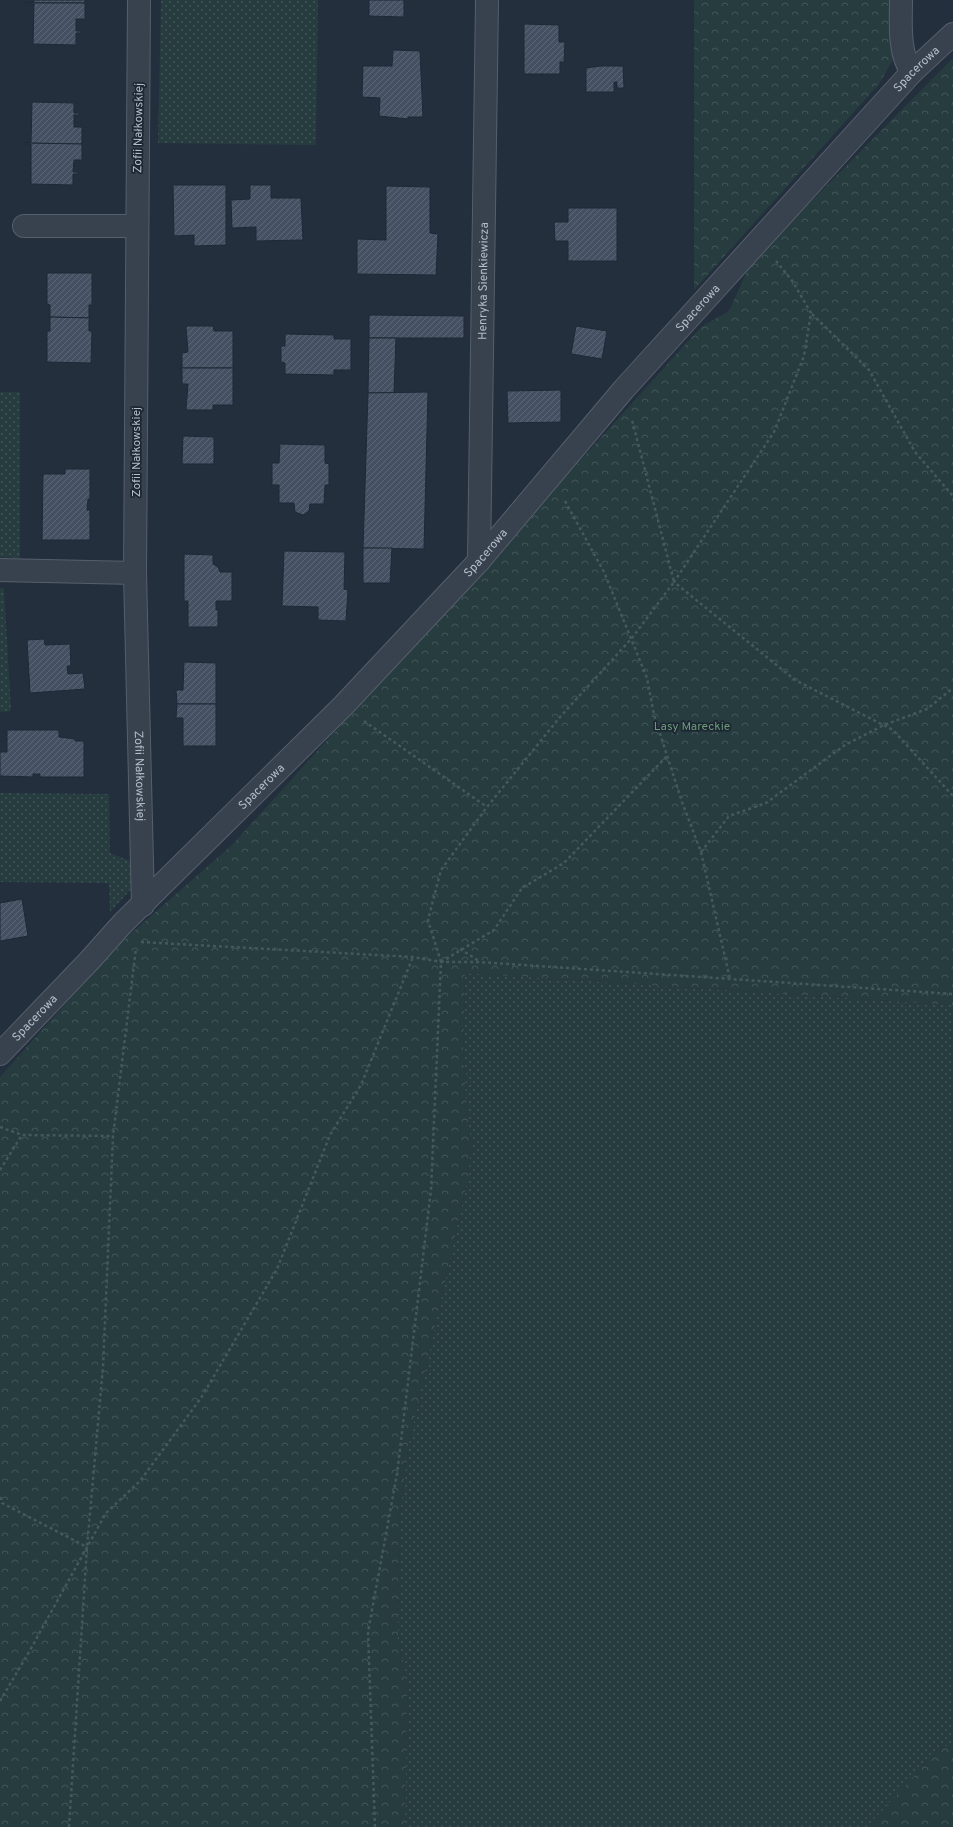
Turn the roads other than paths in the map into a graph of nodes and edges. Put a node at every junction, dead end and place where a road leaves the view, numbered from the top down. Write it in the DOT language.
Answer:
graph roads {
  1 [pos="139,0"];
  2 [pos="487,0"];
  3 [pos="901,0"];
  4 [pos="953,34"];
  5 [pos="912,72"];
  6 [pos="24,226"];
  7 [pos="137,226"];
  8 [pos="479,561"];
  9 [pos="0,570"];
  10 [pos="135,572"];
  11 [pos="143,905"];
  12 [pos="0,1054"];
  1 -- 7 [label="street, Zofii Nałkowskiej"];
  2 -- 8 [label="street, Henryka Sienkiewicza"];
  3 -- 5 [label="street"];
  4 -- 5 [label="street, Spacerowa"];
  5 -- 8 [label="street, Spacerowa"];
  6 -- 7 [label="street"];
  7 -- 10 [label="street, Zofii Nałkowskiej"];
  8 -- 11 [label="street, Spacerowa"];
  9 -- 10 [label="street"];
  10 -- 11 [label="street, Zofii Nałkowskiej"];
  11 -- 12 [label="street, Spacerowa"];
}
